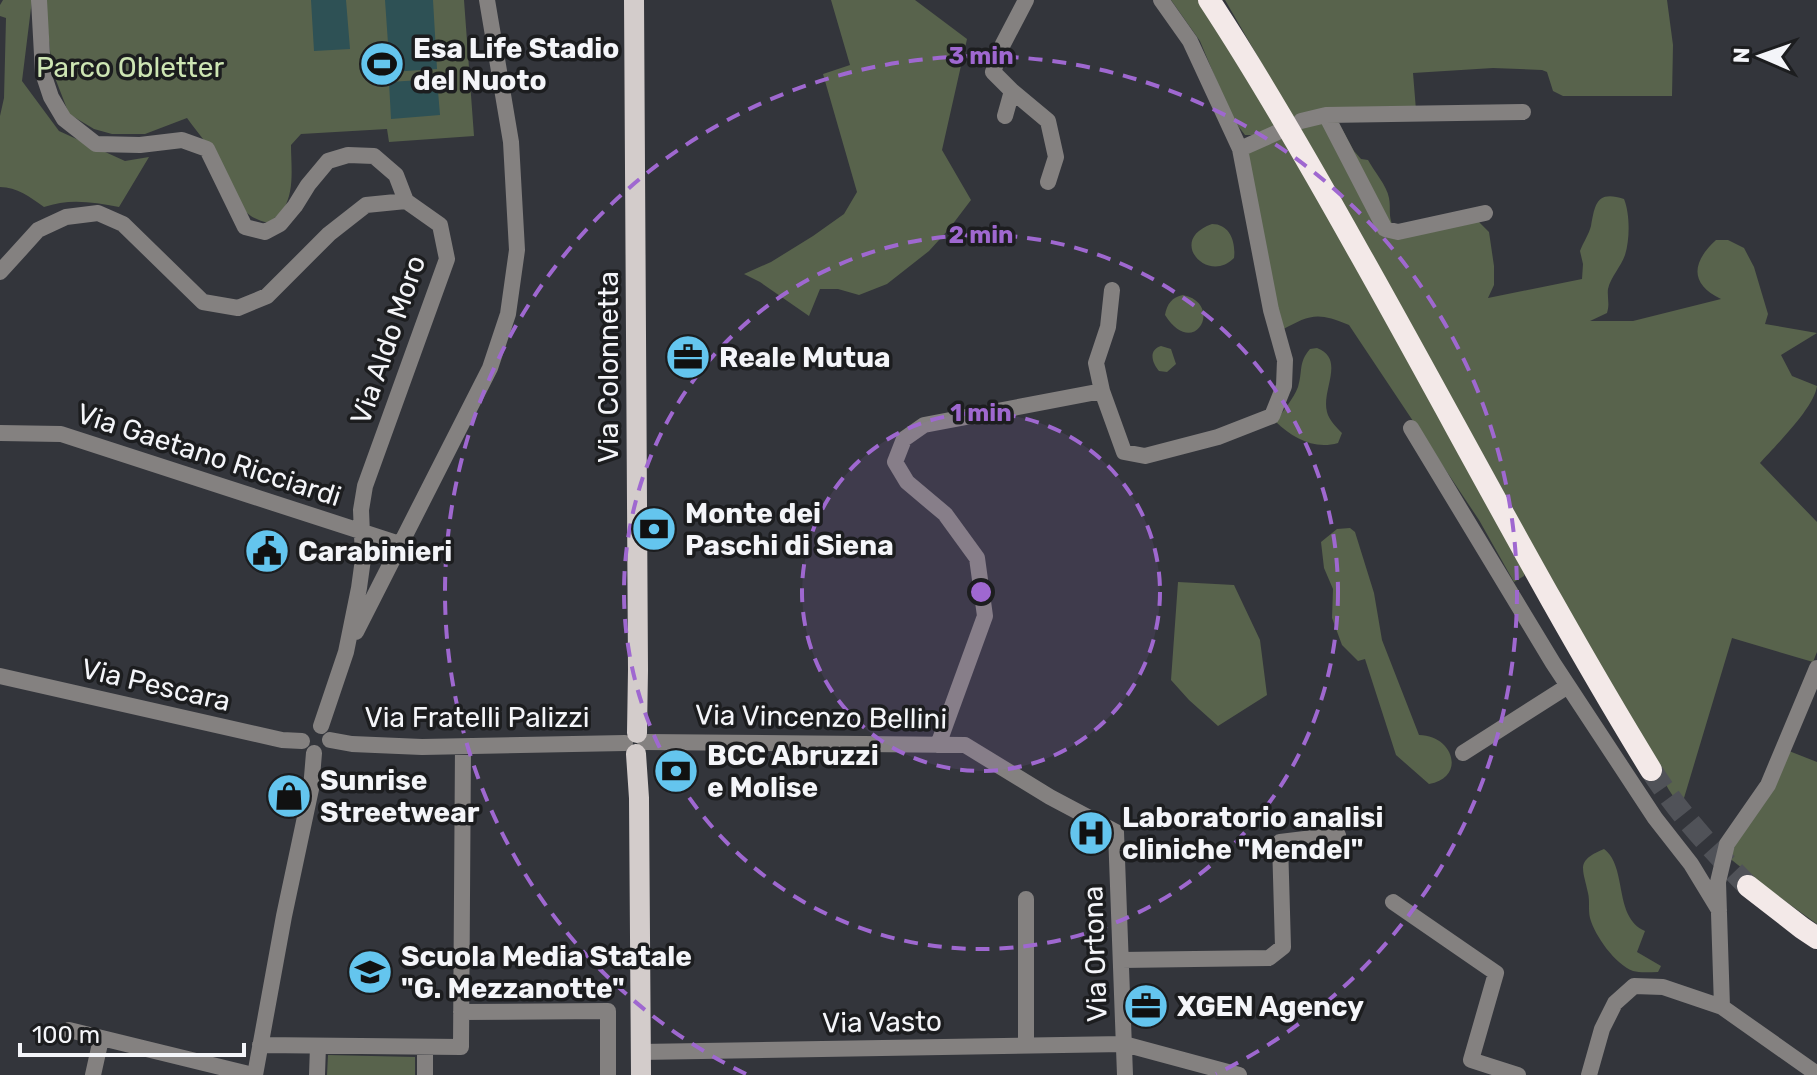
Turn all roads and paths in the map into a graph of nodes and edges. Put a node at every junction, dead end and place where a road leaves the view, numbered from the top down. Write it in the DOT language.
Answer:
graph roads {
  1 [pos="39,0"];
  2 [pos="487,0"];
  3 [pos="634,0"];
  4 [pos="1026,0"];
  5 [pos="1161,0"];
  6 [pos="1209,0"];
  7 [pos="1012,91"];
  8 [pos="1523,112"];
  9 [pos="1326,115"];
  10 [pos="1005,116"];
  11 [pos="1301,121"];
  12 [pos="1278,132"];
  13 [pos="1240,149"];
  14 [pos="1048,182"];
  15 [pos="406,201"];
  16 [pos="1485,213"];
  17 [pos="0,272"];
  18 [pos="1112,290"];
  19 [pos="1102,391"];
  20 [pos="1411,428"];
  21 [pos="0,433"];
  22 [pos="362,531"];
  23 [pos="400,544"];
  24 [pos="346,652"];
  25 [pos="1817,668"];
  26 [pos="0,676"];
  27 [pos="1568,686"];
  28 [pos="326,733"];
  29 [pos="636,743"];
  30 [pos="938,745"];
  31 [pos="308,747"];
  32 [pos="463,747"];
  33 [pos="1463,753"];
  34 [pos="1651,770"];
  35 [pos="1116,832"];
  36 [pos="1338,835"];
  37 [pos="1748,886"];
  38 [pos="1026,899"];
  39 [pos="1393,902"];
  40 [pos="1719,910"];
  41 [pos="1817,938"];
  42 [pos="1121,960"];
  43 [pos="1722,1007"];
  44 [pos="461,1012"];
  45 [pos="69,1030"];
  46 [pos="101,1039"];
  47 [pos="1124,1044"];
  48 [pos="260,1045"];
  49 [pos="1026,1045"];
  50 [pos="318,1046"];
  51 [pos="425,1047"];
  52 [pos="640,1052"];
  53 [pos="202,1069"];
  54 [pos="1817,1074"];
  55 [pos="93,1075"];
  56 [pos="254,1075"];
  57 [pos="317,1075"];
  58 [pos="425,1075"];
  59 [pos="608,1075"];
  60 [pos="641,1075"];
  61 [pos="1125,1075"];
  62 [pos="1239,1075"];
  63 [pos="1518,1075"];
  64 [pos="1589,1075"];
  1 -- 15 [label="street"];
  2 -- 23 [label="street"];
  3 -- 29 [label="main road, Via Colonnetta"];
  4 -- 7 [label="street"];
  5 -- 13 [label="street"];
  6 -- 34 [label="highway"];
  7 -- 10 [label="street"];
  7 -- 14 [label="street"];
  8 -- 9 [label="street"];
  9 -- 11 [label="street"];
  9 -- 16 [label="street"];
  12 -- 13 [label="street"];
  13 -- 19 [label="street"];
  15 -- 17 [label="street"];
  15 -- 22 [label="street, Via Aldo Moro"];
  18 -- 19 [label="street"];
  19 -- 30 [label="street"];
  20 -- 27 [label="street"];
  21 -- 22 [label="street, Via Gaetano Ricciardi"];
  22 -- 23 [label="street, Via Gaetano Ricciardi"];
  22 -- 24 [label="street, Via Aldo Moro"];
  23 -- 24 [label="street"];
  24 -- 28 [label="street"];
  25 -- 40 [label="street"];
  26 -- 31 [label="street, Via Pescara"];
  27 -- 33 [label="street"];
  27 -- 40 [label="street"];
  28 -- 31 [label="street"];
  28 -- 31 [label="street"];
  28 -- 32 [label="street, Via Fratelli Palizzi"];
  29 -- 30 [label="street, Via Vincenzo Bellini"];
  29 -- 32 [label="street, Via Fratelli Palizzi"];
  29 -- 52 [label="main road, Via Colonnetta"];
  30 -- 35 [label="street, Via Vincenzo Bellini"];
  31 -- 48 [label="street"];
  32 -- 44 [label="street"];
  35 -- 42 [label="street, Via Ortona"];
  36 -- 42 [label="street"];
  37 -- 41 [label="highway"];
  38 -- 49 [label="street"];
  39 -- 63 [label="street"];
  40 -- 43 [label="street"];
  42 -- 47 [label="street, Via Ortona"];
  43 -- 54 [label="street"];
  43 -- 64 [label="street"];
  44 -- 51 [label="street"];
  44 -- 59 [label="street"];
  45 -- 46 [label="street"];
  46 -- 53 [label="street"];
  46 -- 55 [label="street"];
  47 -- 49 [label="street, Via Vasto"];
  47 -- 61 [label="street, Via Ortona"];
  47 -- 62 [label="street, Via Vasto"];
  48 -- 50 [label="street"];
  48 -- 56 [label="street"];
  49 -- 52 [label="street, Via Vasto"];
  50 -- 51 [label="street"];
  50 -- 57 [label="street"];
  51 -- 58 [label="street"];
  52 -- 60 [label="main road, Via Colonnetta"];
  53 -- 56 [label="street"];
}
